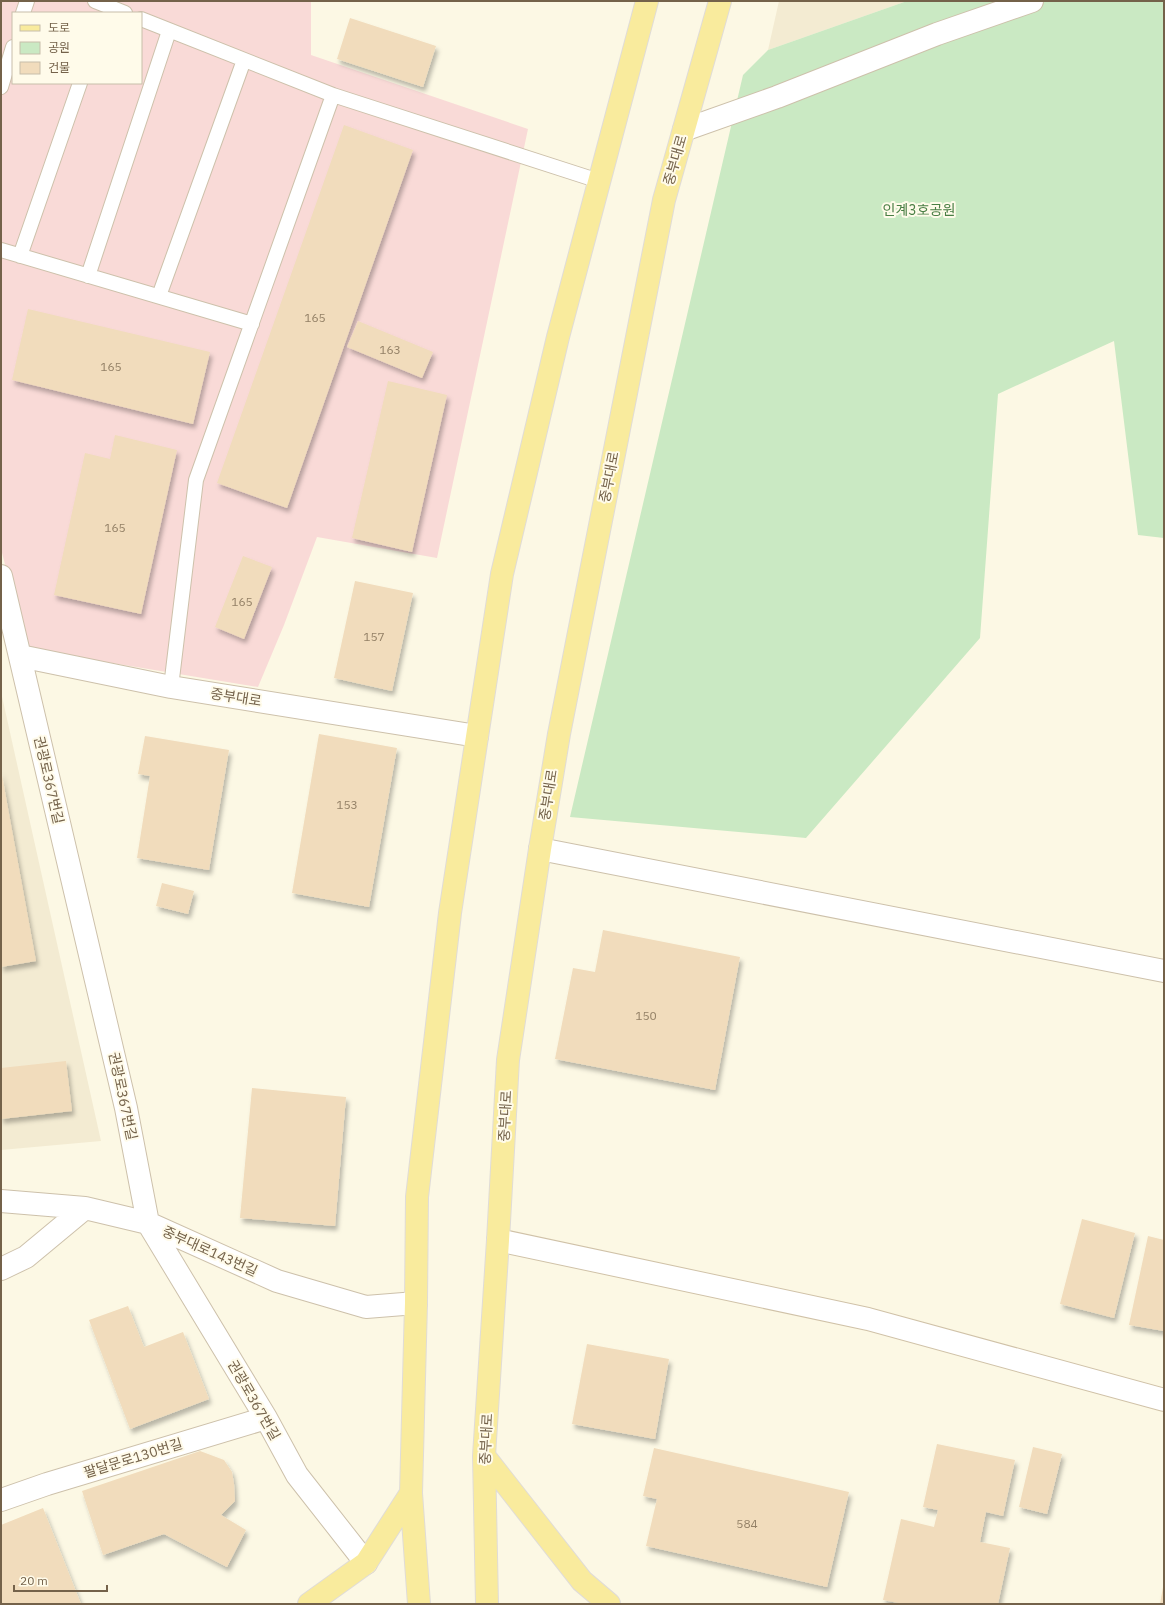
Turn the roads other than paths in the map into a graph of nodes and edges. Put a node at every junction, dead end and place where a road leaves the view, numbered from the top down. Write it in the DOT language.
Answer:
graph roads {
  1 [pos="27,1"];
  2 [pos="647,1"];
  3 [pos="720,1"];
  4 [pos="1032,1"];
  5 [pos="102,7"];
  6 [pos="23,12"];
  7 [pos="121,12"];
  8 [pos="142,20"];
  9 [pos="169,31"];
  10 [pos="12,50"];
  11 [pos="244,60"];
  12 [pos="80,84"];
  13 [pos="1,87"];
  14 [pos="333,95"];
  15 [pos="684,130"];
  16 [pos="599,181"];
  17 [pos="1,250"];
  18 [pos="20,256"];
  19 [pos="88,276"];
  20 [pos="159,296"];
  21 [pos="252,324"];
  22 [pos="1,576"];
  23 [pos="20,656"];
  24 [pos="171,687"];
  25 [pos="477,736"];
  26 [pos="540,849"];
  27 [pos="1164,971"];
  28 [pos="1,1201"];
  29 [pos="85,1208"];
  30 [pos="148,1223"];
  31 [pos="498,1240"];
  32 [pos="1,1269"];
  33 [pos="416,1303"];
  34 [pos="1164,1400"];
  35 [pos="266,1418"];
  36 [pos="484,1456"];
  37 [pos="411,1493"];
  38 [pos="1,1500"];
  39 [pos="366,1563"];
  40 [pos="309,1604"];
  41 [pos="419,1604"];
  42 [pos="487,1604"];
  43 [pos="609,1604"];
  1 -- 6 [label="lane"];
  2 -- 16 [label="main road"];
  3 -- 15 [label="main road, 중부대로"];
  4 -- 15 [label="street"];
  5 -- 7 [label="lane"];
  8 -- 9 [label="lane"];
  9 -- 11 [label="lane"];
  9 -- 19 [label="lane"];
  10 -- 13 [label="lane"];
  11 -- 14 [label="lane"];
  11 -- 20 [label="lane"];
  12 -- 18 [label="lane"];
  14 -- 16 [label="lane"];
  14 -- 21 [label="lane"];
  15 -- 26 [label="main road, 중부대로"];
  16 -- 25 [label="main road"];
  17 -- 18 [label="lane"];
  18 -- 19 [label="lane"];
  19 -- 20 [label="lane"];
  20 -- 21 [label="lane"];
  21 -- 24 [label="lane"];
  22 -- 23 [label="street, 권광로367번길"];
  23 -- 24 [label="street, 중부대로"];
  23 -- 30 [label="street, 권광로367번길"];
  24 -- 25 [label="street, 중부대로"];
  25 -- 33 [label="main road"];
  26 -- 27 [label="street"];
  26 -- 31 [label="main road, 중부대로"];
  28 -- 29 [label="street, 중부대로143번길"];
  29 -- 30 [label="street, 중부대로143번길"];
  29 -- 32 [label="street"];
  30 -- 33 [label="street, 중부대로143번길"];
  30 -- 35 [label="street, 권광로367번길"];
  31 -- 34 [label="street"];
  31 -- 36 [label="main road, 중부대로"];
  33 -- 37 [label="main road"];
  35 -- 38 [label="street, 팔달문로130번길"];
  35 -- 39 [label="street, 권광로367번길"];
  36 -- 42 [label="main road, 중부대로"];
  36 -- 43 [label="main road"];
  37 -- 39 [label="main road"];
  37 -- 41 [label="main road"];
  39 -- 40 [label="main road"];
}
